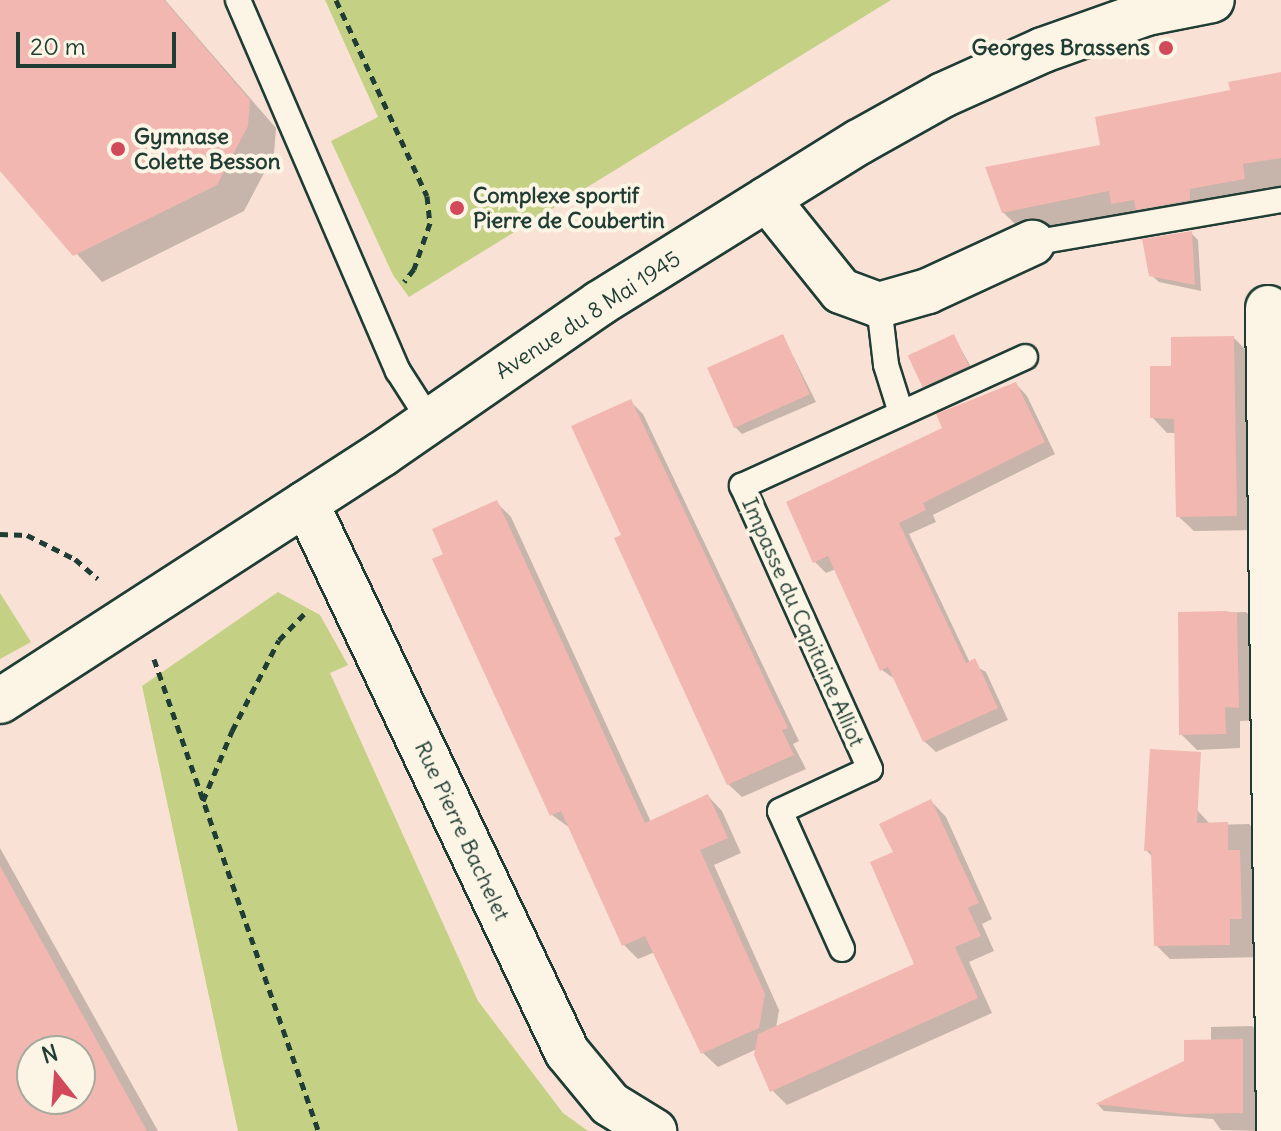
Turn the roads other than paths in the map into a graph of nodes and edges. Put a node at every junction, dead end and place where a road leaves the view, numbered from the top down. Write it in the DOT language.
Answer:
graph roads {
  1 [pos="238,0"];
  2 [pos="1212,0"];
  3 [pos="767,199"];
  4 [pos="1281,200"];
  5 [pos="1032,243"];
  6 [pos="879,305"];
  7 [pos="1268,308"];
  8 [pos="1025,357"];
  9 [pos="901,413"];
  10 [pos="430,421"];
  11 [pos="306,503"];
  12 [pos="0,701"];
  13 [pos="842,949"];
  14 [pos="654,1131"];
  15 [pos="1279,1131"];
  1 -- 10 [label="lane"];
  2 -- 3 [label="street, Avenue du 8 Mai 1945"];
  3 -- 6 [label="street"];
  3 -- 10 [label="street, Avenue du 8 Mai 1945"];
  4 -- 5 [label="lane"];
  5 -- 6 [label="street"];
  6 -- 9 [label="lane"];
  7 -- 15 [label="street"];
  8 -- 9 [label="lane, Impasse du Capitaine Alliot"];
  9 -- 13 [label="lane, Impasse du Capitaine Alliot"];
  10 -- 11 [label="street, Avenue du 8 Mai 1945"];
  11 -- 12 [label="street, Avenue du 8 Mai 1945"];
  11 -- 14 [label="street, Rue Pierre Bachelet"];
}
